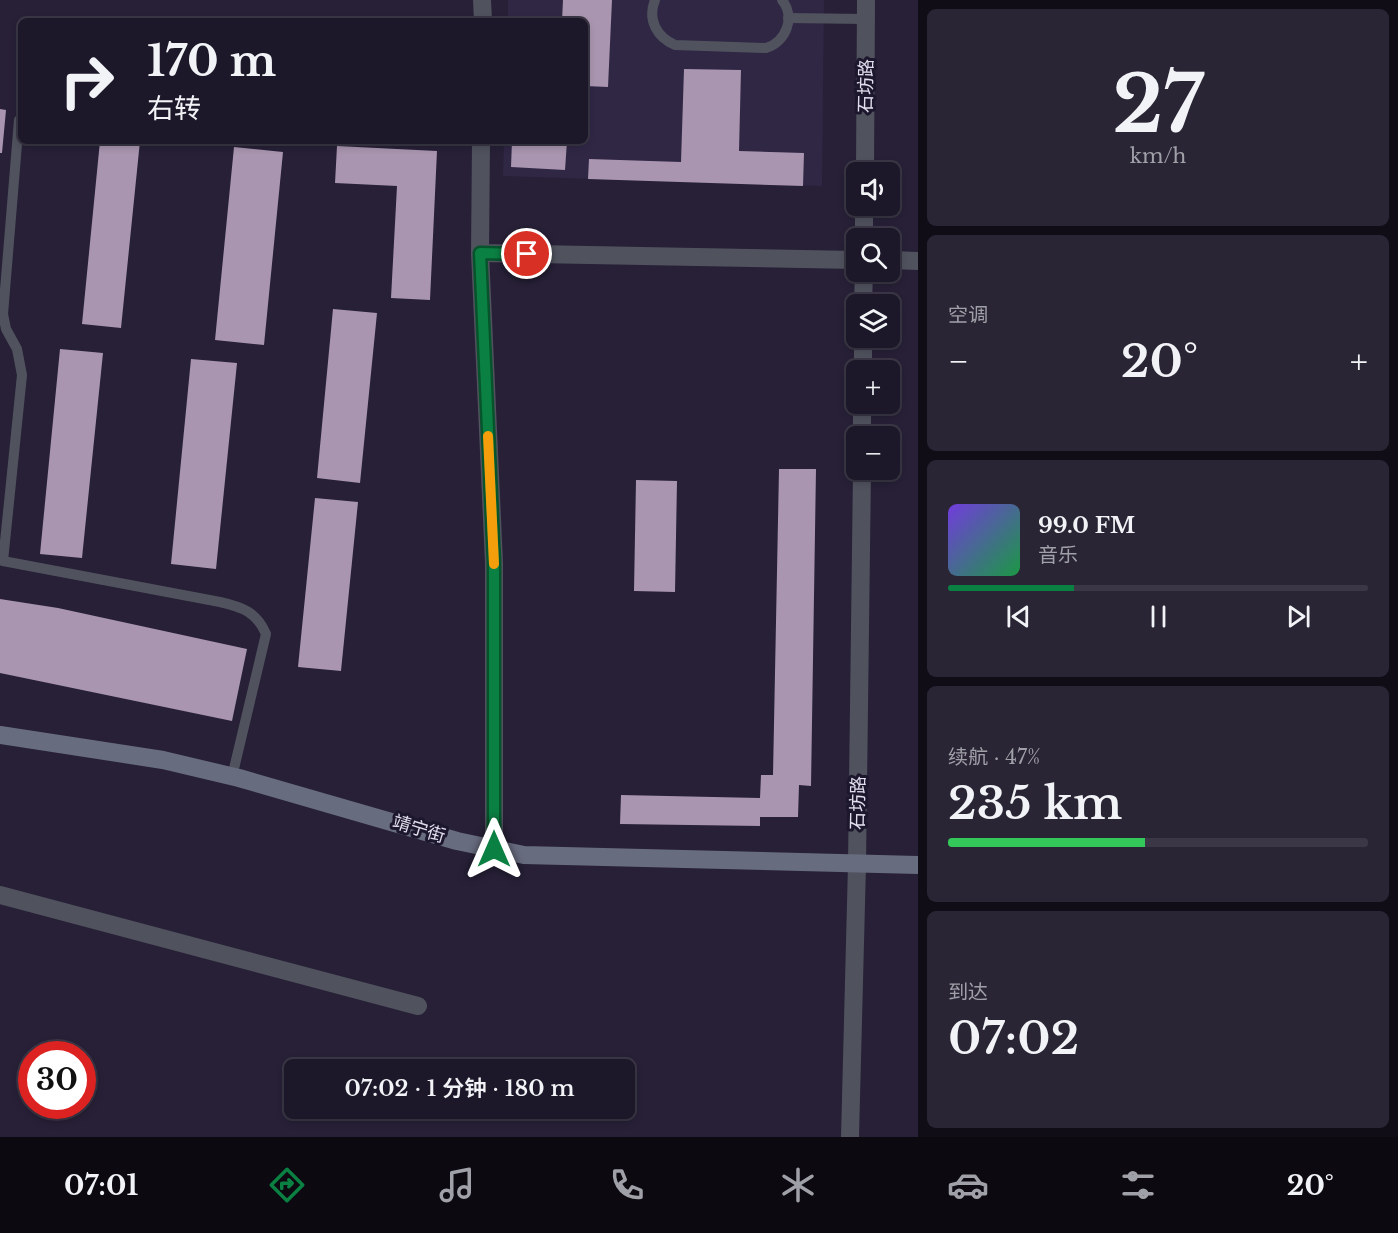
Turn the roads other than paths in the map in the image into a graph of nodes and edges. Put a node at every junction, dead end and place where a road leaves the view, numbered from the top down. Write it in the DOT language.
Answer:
graph roads {
  1 [pos="482,0"];
  2 [pos="655,0"];
  3 [pos="782,0"];
  4 [pos="867,0"];
  5 [pos="483,18"];
  6 [pos="788,18"];
  7 [pos="866,19"];
  8 [pos="18,132"];
  9 [pos="482,144"];
  10 [pos="865,162"];
  11 [pos="480,253"];
  12 [pos="846,260"];
  13 [pos="900,260"];
  14 [pos="918,261"];
  15 [pos="861,480"];
  16 [pos="0,735"];
  17 [pos="232,777"];
  18 [pos="494,849"];
  19 [pos="857,865"];
  20 [pos="918,865"];
  21 [pos="0,895"];
  22 [pos="418,1006"];
  23 [pos="850,1137"];
  1 -- 5 [label="street"];
  2 -- 6 [label="lane"];
  3 -- 6 [label="lane"];
  4 -- 7 [label="street, 石坊路"];
  6 -- 7 [label="lane"];
  7 -- 10 [label="street, 石坊路"];
  8 -- 17 [label="lane"];
  9 -- 11 [label="street"];
  11 -- 12 [label="street"];
  11 -- 18 [label="street"];
  13 -- 14 [label="street"];
  15 -- 19 [label="street, 石坊路"];
  16 -- 17 [label="main road, 靖宁街"];
  17 -- 18 [label="main road, 靖宁街"];
  18 -- 19 [label="main road, 靖宁街"];
  19 -- 20 [label="main road, 靖宁街"];
  19 -- 23 [label="street, 石坊路"];
  21 -- 22 [label="street"];
}
